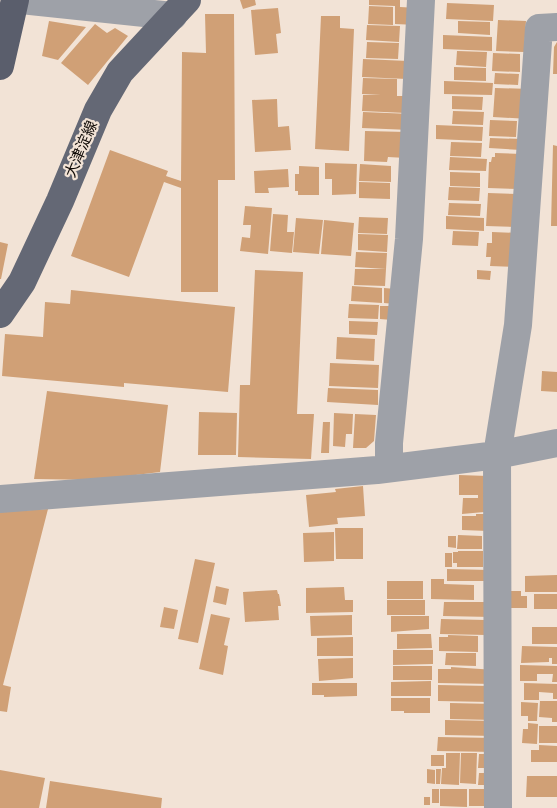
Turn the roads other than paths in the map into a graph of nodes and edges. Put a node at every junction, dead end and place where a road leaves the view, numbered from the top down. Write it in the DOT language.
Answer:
graph roads {
  1 [pos="15,0"];
  2 [pos="21,0"];
  3 [pos="421,0"];
  4 [pos="180,8"];
  5 [pos="557,28"];
  6 [pos="0,66"];
  7 [pos="0,314"];
  8 [pos="557,443"];
  9 [pos="497,454"];
  10 [pos="390,468"];
  11 [pos="0,499"];
  12 [pos="498,808"];
  1 -- 6 [label="highway"];
  2 -- 4 [label="street"];
  3 -- 10 [label="street"];
  4 -- 7 [label="main road, 大津淀線"];
  5 -- 9 [label="street"];
  8 -- 9 [label="street"];
  9 -- 10 [label="street"];
  9 -- 12 [label="street"];
  10 -- 11 [label="street"];
}
